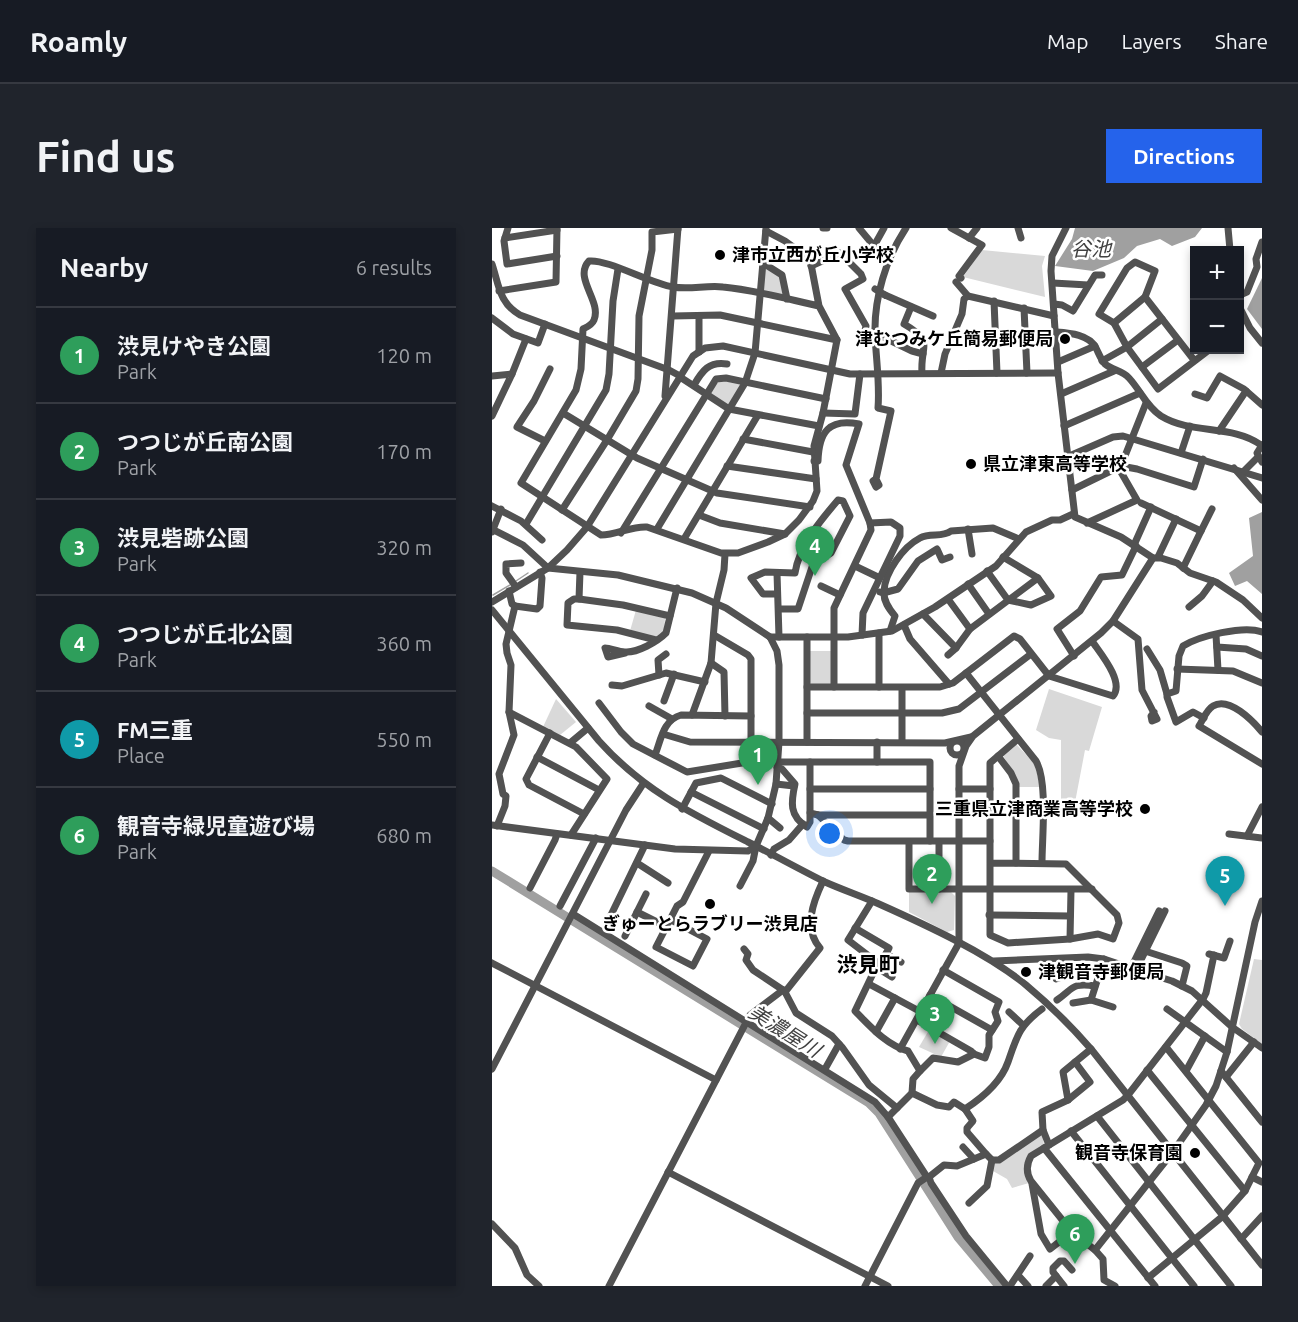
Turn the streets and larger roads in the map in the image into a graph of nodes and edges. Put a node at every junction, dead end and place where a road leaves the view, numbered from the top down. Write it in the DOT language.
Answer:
graph roads {
  1 [pos="508,228"];
  2 [pos="678,228"];
  3 [pos="859,228"];
  4 [pos="884,228"];
  5 [pos="906,228"];
  6 [pos="951,228"];
  7 [pos="976,228"];
  8 [pos="1018,228"];
  9 [pos="1066,228"];
  10 [pos="1228,228"];
  11 [pos="557,229"];
  12 [pos="766,230"];
  13 [pos="505,238"];
  14 [pos="969,238"];
  15 [pos="1021,238"];
  16 [pos="1262,242"];
  17 [pos="874,246"];
  18 [pos="1230,246"];
  19 [pos="892,253"];
  20 [pos="557,256"];
  21 [pos="763,263"];
  22 [pos="492,264"];
  23 [pos="811,266"];
  24 [pos="618,269"];
  25 [pos="1102,275"];
  26 [pos="645,279"];
  27 [pos="1053,283"];
  28 [pos="1088,285"];
  29 [pos="674,287"];
  30 [pos="499,291"];
  31 [pos="880,292"];
  32 [pos="1244,293"];
  33 [pos="760,294"];
  34 [pos="968,296"];
  35 [pos="1145,297"];
  36 [pos="787,299"];
  37 [pos="994,301"];
  38 [pos="1054,304"];
  39 [pos="819,306"];
  40 [pos="911,307"];
  41 [pos="1024,308"];
  42 [pos="1054,315"];
  43 [pos="672,316"];
  44 [pos="699,316"];
  45 [pos="933,316"];
  46 [pos="492,318"];
  47 [pos="1244,318"];
  48 [pos="1162,319"];
  49 [pos="757,323"];
  50 [pos="1114,323"];
  51 [pos="545,324"];
  52 [pos="1055,332"];
  53 [pos="582,338"];
  54 [pos="885,338"];
  55 [pos="526,339"];
  56 [pos="837,340"];
  57 [pos="1178,340"];
  58 [pos="876,343"];
  59 [pos="1262,343"];
  60 [pos="1095,346"];
  61 [pos="1127,347"];
  62 [pos="611,348"];
  63 [pos="699,352"];
  64 [pos="755,353"];
  65 [pos="923,354"];
  66 [pos="1203,354"];
  67 [pos="639,359"];
  68 [pos="1194,360"];
  69 [pos="1102,361"];
  70 [pos="1058,363"];
  71 [pos="727,364"];
  72 [pos="1142,368"];
  73 [pos="550,369"];
  74 [pos="669,370"];
  75 [pos="832,370"];
  76 [pos="1114,371"];
  77 [pos="922,373"];
  78 [pos="941,373"];
  79 [pos="997,373"];
  80 [pos="1027,373"];
  81 [pos="1058,373"];
  82 [pos="512,374"];
  83 [pos="860,374"];
  84 [pos="879,375"];
  85 [pos="492,376"];
  86 [pos="680,376"];
  87 [pos="745,382"];
  88 [pos="694,386"];
  89 [pos="1246,391"];
  90 [pos="706,393"];
  91 [pos="1140,393"];
  92 [pos="1061,394"];
  93 [pos="1195,394"];
  94 [pos="826,399"];
  95 [pos="495,402"];
  96 [pos="1146,403"];
  97 [pos="663,405"];
  98 [pos="1262,405"];
  99 [pos="729,409"];
  100 [pos="563,413"];
  101 [pos="824,413"];
  102 [pos="758,415"];
  103 [pos="492,416"];
  104 [pos="819,426"];
  105 [pos="1064,426"];
  106 [pos="1190,426"];
  107 [pos="585,427"];
  108 [pos="1219,431"];
  109 [pos="1132,438"];
  110 [pos="743,439"];
  111 [pos="607,440"];
  112 [pos="545,441"];
  113 [pos="1262,445"];
  114 [pos="813,452"];
  115 [pos="1181,453"];
  116 [pos="632,456"];
  117 [pos="1067,457"];
  118 [pos="1203,459"];
  119 [pos="1260,460"];
  120 [pos="813,461"];
  121 [pos="727,466"];
  122 [pos="1119,467"];
  123 [pos="660,468"];
  124 [pos="1234,468"];
  125 [pos="1244,471"];
  126 [pos="1262,478"];
  127 [pos="687,479"];
  128 [pos="876,479"];
  129 [pos="816,480"];
  130 [pos="1072,490"];
  131 [pos="713,491"];
  132 [pos="542,496"];
  133 [pos="1262,500"];
  134 [pos="1141,503"];
  135 [pos="492,506"];
  136 [pos="810,507"];
  137 [pos="1151,507"];
  138 [pos="501,509"];
  139 [pos="1212,509"];
  140 [pos="562,510"];
  141 [pos="1073,514"];
  142 [pos="699,515"];
  143 [pos="1176,519"];
  144 [pos="870,523"];
  145 [pos="1087,523"];
  146 [pos="526,524"];
  147 [pos="587,526"];
  148 [pos="657,529"];
  149 [pos="492,530"];
  150 [pos="968,530"];
  151 [pos="1201,531"];
  152 [pos="621,533"];
  153 [pos="785,534"];
  154 [pos="684,539"];
  155 [pos="1019,539"];
  156 [pos="542,540"];
  157 [pos="1135,545"];
  158 [pos="725,554"];
  159 [pos="972,554"];
  160 [pos="950,557"];
  161 [pos="1003,557"];
  162 [pos="1156,558"];
  163 [pos="521,563"];
  164 [pos="855,566"];
  165 [pos="548,568"];
  166 [pos="1183,568"];
  167 [pos="987,571"];
  168 [pos="540,572"];
  169 [pos="580,572"];
  170 [pos="777,573"];
  171 [pos="880,578"];
  172 [pos="1038,578"];
  173 [pos="1213,581"];
  174 [pos="968,585"];
  175 [pos="513,586"];
  176 [pos="821,586"];
  177 [pos="677,588"];
  178 [pos="874,590"];
  179 [pos="883,593"];
  180 [pos="777,594"];
  181 [pos="840,595"];
  182 [pos="579,599"];
  183 [pos="948,599"];
  184 [pos="1008,600"];
  185 [pos="492,602"];
  186 [pos="716,603"];
  187 [pos="514,606"];
  188 [pos="1189,607"];
  189 [pos="779,609"];
  190 [pos="492,610"];
  191 [pos="923,614"];
  192 [pos="989,614"];
  193 [pos="670,616"];
  194 [pos="1262,618"];
  195 [pos="1113,621"];
  196 [pos="904,625"];
  197 [pos="970,629"];
  198 [pos="1048,629"];
  199 [pos="1057,629"];
  200 [pos="890,631"];
  201 [pos="1262,632"];
  202 [pos="510,633"];
  203 [pos="879,633"];
  204 [pos="1216,634"];
  205 [pos="714,635"];
  206 [pos="862,636"];
  207 [pos="770,637"];
  208 [pos="779,637"];
  209 [pos="807,637"];
  210 [pos="834,637"];
  211 [pos="656,640"];
  212 [pos="1092,641"];
  213 [pos="1217,647"];
  214 [pos="956,648"];
  215 [pos="1147,649"];
  216 [pos="626,652"];
  217 [pos="666,654"];
  218 [pos="1031,654"];
  219 [pos="948,655"];
  220 [pos="1074,656"];
  221 [pos="1262,656"];
  222 [pos="711,663"];
  223 [pos="1178,669"];
  224 [pos="1218,670"];
  225 [pos="966,673"];
  226 [pos="674,674"];
  227 [pos="659,675"];
  228 [pos="1049,676"];
  229 [pos="1261,680"];
  230 [pos="705,682"];
  231 [pos="949,684"];
  232 [pos="612,685"];
  233 [pos="807,687"];
  234 [pos="834,687"];
  235 [pos="879,687"];
  236 [pos="902,688"];
  237 [pos="982,693"];
  238 [pos="1167,694"];
  239 [pos="664,701"];
  240 [pos="599,703"];
  241 [pos="649,706"];
  242 [pos="509,712"];
  243 [pos="1154,712"];
  244 [pos="807,713"];
  245 [pos="902,714"];
  246 [pos="692,715"];
  247 [pos="999,715"];
  248 [pos="725,716"];
  249 [pos="751,716"];
  250 [pos="1204,718"];
  251 [pos="672,719"];
  252 [pos="588,728"];
  253 [pos="1262,732"];
  254 [pos="550,733"];
  255 [pos="663,734"];
  256 [pos="973,736"];
  257 [pos="1018,739"];
  258 [pos="751,742"];
  259 [pos="779,742"];
  260 [pos="807,742"];
  261 [pos="877,742"];
  262 [pos="902,742"];
  263 [pos="956,742"];
  264 [pos="570,743"];
  265 [pos="938,743"];
  266 [pos="964,751"];
  267 [pos="951,752"];
  268 [pos="655,755"];
  269 [pos="998,756"];
  270 [pos="537,757"];
  271 [pos="810,762"];
  272 [pos="877,762"];
  273 [pos="1262,764"];
  274 [pos="778,765"];
  275 [pos="959,766"];
  276 [pos="644,784"];
  277 [pos="776,784"];
  278 [pos="794,786"];
  279 [pos="810,789"];
  280 [pos="930,789"];
  281 [pos="959,789"];
  282 [pos="990,789"];
  283 [pos="599,790"];
  284 [pos="691,792"];
  285 [pos="772,804"];
  286 [pos="1262,807"];
  287 [pos="682,809"];
  288 [pos="810,813"];
  289 [pos="584,814"];
  290 [pos="818,815"];
  291 [pos="930,815"];
  292 [pos="768,818"];
  293 [pos="803,824"];
  294 [pos="495,825"];
  295 [pos="780,828"];
  296 [pos="764,829"];
  297 [pos="557,834"];
  298 [pos="1229,834"];
  299 [pos="571,836"];
  300 [pos="1247,836"];
  301 [pos="596,838"];
  302 [pos="1262,838"];
  303 [pos="611,840"];
  304 [pos="930,841"];
  305 [pos="909,842"];
  306 [pos="939,842"];
  307 [pos="960,842"];
  308 [pos="990,842"];
  309 [pos="645,845"];
  310 [pos="756,846"];
  311 [pos="709,851"];
  312 [pos="771,855"];
  313 [pos="637,863"];
  314 [pos="990,863"];
  315 [pos="1016,863"];
  316 [pos="1042,863"];
  317 [pos="824,881"];
  318 [pos="668,883"];
  319 [pos="740,886"];
  320 [pos="531,888"];
  321 [pos="939,889"];
  322 [pos="990,889"];
  323 [pos="1092,889"];
  324 [pos="959,890"];
  325 [pos="1071,890"];
  326 [pos="646,894"];
  327 [pos="872,901"];
  328 [pos="1262,901"];
  329 [pos="560,906"];
  330 [pos="637,912"];
  331 [pos="573,914"];
  332 [pos="989,915"];
  333 [pos="1070,916"];
  334 [pos="609,917"];
  335 [pos="669,923"];
  336 [pos="855,928"];
  337 [pos="625,936"];
  338 [pos="1070,939"];
  339 [pos="1230,941"];
  340 [pos="959,943"];
  341 [pos="744,949"];
  342 [pos="1145,951"];
  343 [pos="886,954"];
  344 [pos="1061,958"];
  345 [pos="1104,960"];
  346 [pos="992,961"];
  347 [pos="900,962"];
  348 [pos="492,963"];
  349 [pos="877,965"];
  350 [pos="1134,969"];
  351 [pos="944,970"];
  352 [pos="892,977"];
  353 [pos="1056,979"];
  354 [pos="869,984"];
  355 [pos="536,986"];
  356 [pos="1095,986"];
  357 [pos="1182,986"];
  358 [pos="784,991"];
  359 [pos="930,995"];
  360 [pos="895,998"];
  361 [pos="1203,999"];
  362 [pos="1057,1000"];
  363 [pos="1091,1000"];
  364 [pos="1073,1003"];
  365 [pos="1113,1007"];
  366 [pos="1042,1009"];
  367 [pos="1167,1009"];
  368 [pos="921,1012"];
  369 [pos="1009,1012"];
  370 [pos="917,1020"];
  371 [pos="1186,1021"];
  372 [pos="747,1022"];
  373 [pos="1023,1025"];
  374 [pos="1232,1027"];
  375 [pos="992,1030"];
  376 [pos="876,1032"];
  377 [pos="1205,1036"];
  378 [pos="1254,1042"];
  379 [pos="839,1044"];
  380 [pos="1166,1047"];
  381 [pos="1262,1048"];
  382 [pos="900,1049"];
  383 [pos="1090,1049"];
  384 [pos="1227,1052"];
  385 [pos="974,1054"];
  386 [pos="1075,1062"];
  387 [pos="492,1069"];
  388 [pos="825,1069"];
  389 [pos="1147,1070"];
  390 [pos="920,1071"];
  391 [pos="1186,1071"];
  392 [pos="1224,1074"];
  393 [pos="716,1080"];
  394 [pos="912,1093"];
  395 [pos="1128,1095"];
  396 [pos="1068,1100"];
  397 [pos="1209,1100"];
  398 [pos="897,1108"];
  399 [pos="965,1109"];
  400 [pos="1097,1116"];
  401 [pos="888,1117"];
  402 [pos="1262,1122"];
  403 [pos="1193,1126"];
  404 [pos="1043,1130"];
  405 [pos="1071,1131"];
  406 [pos="963,1146"];
  407 [pos="1046,1146"];
  408 [pos="1172,1153"];
  409 [pos="986,1154"];
  410 [pos="974,1159"];
  411 [pos="992,1160"];
  412 [pos="1260,1160"];
  413 [pos="668,1172"];
  414 [pos="928,1177"];
  415 [pos="1252,1177"];
  416 [pos="1031,1181"];
  417 [pos="1148,1181"];
  418 [pos="1262,1182"];
  419 [pos="1245,1191"];
  420 [pos="1047,1201"];
  421 [pos="969,1203"];
  422 [pos="1130,1205"];
  423 [pos="1036,1209"];
  424 [pos="1262,1215"];
  425 [pos="1223,1216"];
  426 [pos="492,1224"];
  427 [pos="1110,1230"];
  428 [pos="1072,1232"];
  429 [pos="1194,1239"];
  430 [pos="1240,1239"];
  431 [pos="1095,1250"];
  432 [pos="1030,1256"];
  433 [pos="1172,1258"];
  434 [pos="1262,1265"];
  435 [pos="1072,1270"];
  436 [pos="1018,1275"];
  437 [pos="869,1276"];
  438 [pos="1056,1276"];
  439 [pos="1148,1278"];
  440 [pos="539,1286"];
  441 [pos="609,1286"];
  442 [pos="865,1286"];
  443 [pos="888,1286"];
  444 [pos="1008,1286"];
  445 [pos="1028,1286"];
  446 [pos="1046,1286"];
  447 [pos="1065,1286"];
  448 [pos="1114,1286"];
  449 [pos="1155,1286"];
  450 [pos="1194,1286"];
  451 [pos="1232,1286"];
  1 -- 13 [label="street"];
  2 -- 26 [label="street"];
  2 -- 29 [label="street"];
  3 -- 17 [label="street"];
  4 -- 17 [label="street"];
  5 -- 19 [label="street"];
  6 -- 14 [label="street"];
  7 -- 14 [label="street"];
  8 -- 15 [label="street"];
  9 -- 27 [label="street"];
  10 -- 18 [label="street"];
  11 -- 13 [label="street"];
  11 -- 20 [label="street"];
  12 -- 21 [label="street"];
  12 -- 23 [label="street"];
  13 -- 20 [label="street"];
  14 -- 34 [label="street"];
  16 -- 32 [label="street"];
  17 -- 19 [label="street"];
  19 -- 31 [label="street"];
  20 -- 30 [label="street"];
  21 -- 33 [label="street"];
  21 -- 36 [label="street"];
  22 -- 30 [label="street"];
  23 -- 39 [label="street"];
  23 -- 58 [label="street"];
  24 -- 26 [label="street"];
  24 -- 53 [label="street"];
  24 -- 62 [label="street"];
  25 -- 28 [label="street"];
  26 -- 29 [label="street"];
  26 -- 67 [label="street"];
  27 -- 28 [label="street"];
  27 -- 38 [label="street"];
  28 -- 38 [label="street"];
  29 -- 33 [label="street"];
  29 -- 43 [label="street"];
  30 -- 51 [label="street"];
  31 -- 40 [label="street"];
  31 -- 58 [label="street"];
  33 -- 36 [label="street"];
  33 -- 49 [label="street"];
  34 -- 37 [label="street"];
  34 -- 78 [label="street"];
  35 -- 48 [label="street"];
  35 -- 50 [label="street"];
  35 -- 50 [label="street"];
  36 -- 39 [label="street"];
  37 -- 41 [label="street"];
  37 -- 79 [label="street"];
  38 -- 42 [label="street"];
  39 -- 56 [label="street"];
  40 -- 45 [label="street"];
  40 -- 65 [label="street"];
  41 -- 42 [label="street"];
  41 -- 80 [label="street"];
  42 -- 52 [label="street"];
  43 -- 44 [label="street"];
  43 -- 74 [label="street"];
  44 -- 49 [label="street"];
  44 -- 63 [label="street"];
  46 -- 55 [label="street"];
  47 -- 59 [label="street"];
  48 -- 57 [label="street"];
  48 -- 61 [label="street"];
  49 -- 56 [label="street"];
  49 -- 64 [label="street"];
  50 -- 61 [label="street"];
  51 -- 53 [label="street"];
  51 -- 55 [label="street"];
  52 -- 60 [label="street"];
  52 -- 70 [label="street"];
  53 -- 62 [label="street"];
  53 -- 100 [label="street"];
  54 -- 65 [label="street"];
  55 -- 82 [label="street"];
  56 -- 75 [label="street"];
  57 -- 68 [label="street"];
  57 -- 72 [label="street"];
  58 -- 84 [label="street"];
  60 -- 69 [label="street"];
  60 -- 70 [label="street"];
  61 -- 69 [label="street"];
  61 -- 72 [label="street"];
  62 -- 67 [label="street"];
  62 -- 107 [label="street"];
  63 -- 64 [label="street"];
  63 -- 86 [label="street"];
  64 -- 75 [label="street"];
  64 -- 87 [label="street"];
  65 -- 77 [label="street"];
  66 -- 68 [label="street"];
  67 -- 74 [label="street"];
  67 -- 111 [label="street"];
  68 -- 72 [label="street"];
  69 -- 76 [label="street"];
  70 -- 81 [label="street"];
  71 -- 88 [label="street"];
  73 -- 112 [label="street"];
  74 -- 86 [label="street"];
  74 -- 97 [label="street"];
  75 -- 83 [label="street"];
  75 -- 94 [label="street"];
  76 -- 91 [label="street"];
  76 -- 92 [label="street"];
  77 -- 78 [label="street"];
  77 -- 84 [label="street"];
  78 -- 79 [label="street"];
  79 -- 80 [label="street"];
  80 -- 81 [label="street"];
  81 -- 92 [label="street"];
  82 -- 85 [label="street"];
  82 -- 95 [label="street"];
  83 -- 84 [label="street"];
  83 -- 101 [label="street"];
  84 -- 128 [label="street"];
  86 -- 88 [label="street"];
  86 -- 97 [label="street"];
  87 -- 90 [label="street"];
  87 -- 94 [label="street"];
  87 -- 99 [label="street"];
  88 -- 90 [label="street"];
  89 -- 93 [label="street"];
  89 -- 98 [label="street"];
  89 -- 108 [label="street"];
  90 -- 99 [label="street"];
  90 -- 123 [label="street"];
  91 -- 96 [label="street"];
  91 -- 105 [label="street"];
  92 -- 105 [label="street"];
  94 -- 101 [label="street"];
  95 -- 103 [label="street"];
  96 -- 106 [label="street"];
  96 -- 109 [label="street"];
  97 -- 116 [label="street"];
  99 -- 102 [label="street"];
  99 -- 127 [label="street"];
  100 -- 107 [label="street"];
  100 -- 112 [label="street"];
  101 -- 104 [label="street"];
  102 -- 104 [label="street"];
  102 -- 110 [label="street"];
  104 -- 114 [label="street"];
  105 -- 117 [label="street"];
  106 -- 108 [label="street"];
  106 -- 115 [label="street"];
  107 -- 111 [label="street"];
  107 -- 132 [label="street"];
  108 -- 113 [label="street"];
  109 -- 115 [label="street"];
  109 -- 117 [label="street"];
  109 -- 122 [label="street"];
  110 -- 114 [label="street"];
  110 -- 121 [label="street"];
  111 -- 116 [label="street"];
  111 -- 140 [label="street"];
  112 -- 132 [label="street"];
  113 -- 119 [label="street"];
  114 -- 120 [label="street"];
  115 -- 118 [label="street"];
  116 -- 123 [label="street"];
  116 -- 147 [label="street"];
  117 -- 130 [label="street"];
  118 -- 122 [label="street"];
  118 -- 124 [label="street"];
  119 -- 125 [label="street"];
  120 -- 129 [label="street"];
  120 -- 144 [label="street"];
  121 -- 129 [label="street"];
  121 -- 131 [label="street"];
  122 -- 130 [label="street"];
  122 -- 145 [label="street"];
  123 -- 127 [label="street"];
  123 -- 152 [label="street"];
  124 -- 125 [label="street"];
  124 -- 133 [label="street"];
  125 -- 126 [label="street"];
  127 -- 131 [label="street"];
  127 -- 148 [label="street"];
  129 -- 136 [label="street"];
  130 -- 141 [label="street"];
  131 -- 136 [label="street"];
  131 -- 142 [label="street"];
  132 -- 140 [label="street"];
  132 -- 146 [label="street"];
  134 -- 137 [label="street"];
  135 -- 138 [label="street"];
  136 -- 153 [label="street"];
  137 -- 143 [label="street"];
  137 -- 157 [label="street"];
  138 -- 146 [label="street"];
  138 -- 149 [label="street"];
  139 -- 151 [label="street"];
  140 -- 147 [label="street"];
  141 -- 145 [label="street"];
  141 -- 155 [label="street"];
  142 -- 153 [label="street"];
  142 -- 154 [label="street"];
  143 -- 151 [label="street"];
  143 -- 162 [label="street"];
  144 -- 164 [label="street"];
  144 -- 171 [label="street"];
  145 -- 157 [label="street"];
  146 -- 156 [label="street"];
  147 -- 152 [label="street"];
  147 -- 165 [label="street"];
  148 -- 152 [label="street"];
  148 -- 154 [label="street"];
  149 -- 165 [label="street"];
  150 -- 155 [label="street"];
  150 -- 159 [label="street"];
  150 -- 179 [label="street"];
  151 -- 166 [label="street"];
  153 -- 158 [label="street"];
  154 -- 158 [label="street"];
  155 -- 161 [label="street"];
  157 -- 162 [label="street"];
  157 -- 199 [label="street"];
  158 -- 186 [label="street"];
  160 -- 179 [label="street"];
  161 -- 167 [label="street"];
  161 -- 172 [label="street"];
  162 -- 166 [label="street"];
  162 -- 195 [label="street"];
  163 -- 175 [label="street"];
  164 -- 171 [label="street"];
  164 -- 181 [label="street"];
  165 -- 168 [label="street"];
  165 -- 169 [label="street"];
  166 -- 173 [label="street"];
  167 -- 174 [label="street"];
  167 -- 184 [label="street"];
  168 -- 175 [label="street"];
  168 -- 187 [label="street"];
  169 -- 177 [label="street"];
  169 -- 182 [label="street"];
  170 -- 180 [label="street"];
  170 -- 180 [label="street"];
  170 -- 189 [label="street"];
  171 -- 178 [label="street"];
  172 -- 184 [label="street"];
  172 -- 184 [label="street"];
  173 -- 188 [label="street"];
  173 -- 194 [label="street"];
  174 -- 183 [label="street"];
  174 -- 192 [label="street"];
  175 -- 185 [label="street"];
  175 -- 187 [label="street"];
  176 -- 181 [label="street"];
  177 -- 186 [label="street"];
  177 -- 193 [label="street"];
  178 -- 179 [label="street"];
  178 -- 206 [label="street"];
  179 -- 200 [label="street"];
  180 -- 189 [label="street"];
  181 -- 210 [label="street"];
  182 -- 193 [label="street"];
  182 -- 211 [label="street"];
  183 -- 191 [label="street"];
  183 -- 197 [label="street"];
  184 -- 192 [label="street"];
  186 -- 205 [label="street"];
  186 -- 207 [label="street"];
  187 -- 202 [label="street"];
  189 -- 208 [label="street"];
  190 -- 202 [label="street"];
  191 -- 196 [label="street"];
  191 -- 214 [label="street"];
  192 -- 197 [label="street"];
  193 -- 211 [label="street"];
  195 -- 212 [label="street"];
  195 -- 243 [label="street"];
  196 -- 200 [label="street"];
  196 -- 231 [label="street"];
  197 -- 214 [label="street"];
  198 -- 199 [label="street"];
  199 -- 220 [label="street"];
  200 -- 203 [label="street"];
  201 -- 204 [label="street"];
  202 -- 242 [label="street"];
  202 -- 252 [label="street"];
  203 -- 206 [label="street"];
  203 -- 235 [label="street"];
  204 -- 213 [label="street"];
  204 -- 223 [label="street"];
  205 -- 222 [label="street"];
  205 -- 249 [label="street"];
  206 -- 210 [label="street"];
  207 -- 208 [label="street"];
  207 -- 259 [label="street"];
  208 -- 209 [label="street"];
  209 -- 210 [label="street"];
  209 -- 233 [label="street"];
  210 -- 234 [label="street"];
  211 -- 216 [label="street"];
  212 -- 220 [label="street"];
  212 -- 228 [label="street"];
  213 -- 221 [label="street"];
  213 -- 224 [label="street"];
  214 -- 219 [label="street"];
  215 -- 238 [label="street"];
  217 -- 227 [label="street"];
  218 -- 225 [label="street"];
  218 -- 228 [label="street"];
  218 -- 237 [label="street"];
  220 -- 228 [label="street"];
  222 -- 230 [label="street"];
  222 -- 248 [label="street"];
  223 -- 224 [label="street"];
  223 -- 238 [label="street"];
  224 -- 229 [label="street"];
  225 -- 231 [label="street"];
  225 -- 237 [label="street"];
  226 -- 227 [label="street"];
  226 -- 230 [label="street"];
  226 -- 239 [label="street"];
  227 -- 232 [label="street"];
  228 -- 247 [label="street"];
  230 -- 246 [label="street"];
  231 -- 236 [label="street"];
  233 -- 234 [label="street"];
  233 -- 244 [label="street"];
  234 -- 235 [label="street"];
  235 -- 236 [label="street"];
  236 -- 245 [label="street"];
  237 -- 245 [label="street"];
  237 -- 247 [label="street"];
  238 -- 250 [label="street"];
  240 -- 268 [label="street"];
  241 -- 251 [label="street"];
  242 -- 254 [label="street"];
  242 -- 294 [label="street"];
  244 -- 245 [label="street"];
  244 -- 260 [label="street"];
  245 -- 262 [label="street"];
  246 -- 248 [label="street"];
  246 -- 251 [label="street"];
  247 -- 256 [label="street"];
  247 -- 257 [label="street"];
  248 -- 249 [label="street"];
  249 -- 258 [label="street"];
  250 -- 253 [label="street"];
  250 -- 273 [label="street"];
  251 -- 255 [label="street"];
  252 -- 264 [label="street"];
  252 -- 276 [label="street"];
  254 -- 264 [label="street"];
  254 -- 270 [label="street"];
  255 -- 258 [label="street"];
  255 -- 268 [label="street"];
  256 -- 263 [label="street"];
  256 -- 266 [label="street"];
  257 -- 269 [label="street"];
  257 -- 316 [label="street"];
  258 -- 259 [label="street"];
  259 -- 260 [label="street"];
  259 -- 274 [label="street"];
  260 -- 261 [label="street"];
  261 -- 262 [label="street"];
  261 -- 272 [label="street"];
  262 -- 265 [label="street"];
  263 -- 265 [label="street"];
  263 -- 266 [label="street"];
  263 -- 267 [label="street"];
  264 -- 283 [label="street"];
  265 -- 267 [label="street"];
  266 -- 267 [label="street"];
  266 -- 275 [label="street"];
  267 -- 275 [label="street"];
  268 -- 274 [label="street"];
  269 -- 282 [label="street"];
  269 -- 315 [label="street"];
  270 -- 283 [label="street"];
  270 -- 289 [label="street"];
  271 -- 272 [label="street"];
  271 -- 274 [label="street"];
  271 -- 279 [label="street"];
  272 -- 280 [label="street"];
  274 -- 277 [label="street"];
  274 -- 278 [label="street"];
  275 -- 281 [label="street"];
  276 -- 287 [label="street"];
  276 -- 303 [label="street"];
  277 -- 278 [label="street"];
  277 -- 285 [label="street"];
  278 -- 293 [label="street"];
  279 -- 280 [label="street"];
  279 -- 288 [label="street"];
  280 -- 291 [label="street"];
  281 -- 282 [label="street"];
  281 -- 307 [label="street"];
  282 -- 308 [label="street"];
  283 -- 289 [label="street"];
  284 -- 285 [label="street"];
  284 -- 287 [label="street"];
  284 -- 296 [label="street"];
  285 -- 292 [label="street"];
  286 -- 300 [label="street"];
  287 -- 310 [label="street"];
  288 -- 290 [label="street"];
  288 -- 293 [label="street"];
  289 -- 299 [label="street"];
  290 -- 291 [label="street"];
  290 -- 305 [label="street"];
  291 -- 304 [label="street"];
  292 -- 295 [label="street"];
  292 -- 296 [label="street"];
  293 -- 312 [label="street"];
  294 -- 297 [label="street"];
  296 -- 310 [label="street"];
  297 -- 299 [label="street"];
  297 -- 320 [label="street"];
  298 -- 300 [label="street"];
  299 -- 301 [label="street"];
  300 -- 302 [label="street"];
  301 -- 303 [label="street"];
  301 -- 329 [label="street"];
  303 -- 309 [label="street"];
  303 -- 331 [label="street"];
  304 -- 305 [label="street"];
  304 -- 306 [label="street"];
  305 -- 321 [label="street"];
  306 -- 307 [label="street"];
  306 -- 321 [label="street"];
  307 -- 308 [label="street"];
  307 -- 324 [label="street"];
  308 -- 314 [label="street"];
  309 -- 311 [label="street"];
  309 -- 313 [label="street"];
  310 -- 311 [label="street"];
  310 -- 312 [label="street"];
  310 -- 319 [label="street"];
  311 -- 335 [label="street"];
  312 -- 317 [label="street"];
  313 -- 318 [label="street"];
  313 -- 334 [label="street"];
  314 -- 315 [label="street"];
  314 -- 322 [label="street"];
  315 -- 316 [label="street"];
  316 -- 323 [label="street"];
  317 -- 327 [label="street"];
  317 -- 358 [label="street"];
  321 -- 324 [label="street"];
  322 -- 324 [label="street"];
  322 -- 325 [label="street"];
  322 -- 332 [label="street"];
  323 -- 325 [label="street"];
  323 -- 338 [label="street"];
  324 -- 340 [label="street"];
  325 -- 333 [label="street"];
  326 -- 330 [label="street"];
  327 -- 336 [label="street"];
  327 -- 340 [label="street"];
  328 -- 374 [label="street"];
  330 -- 335 [label="street"];
  330 -- 337 [label="street"];
  331 -- 355 [label="street"];
  331 -- 372 [label="street"];
  332 -- 333 [label="street"];
  332 -- 338 [label="street"];
  333 -- 338 [label="street"];
  335 -- 335 [label="street"];
  336 -- 343 [label="street"];
  336 -- 349 [label="street"];
  339 -- 361 [label="street"];
  340 -- 346 [label="street"];
  340 -- 351 [label="street"];
  341 -- 358 [label="street"];
  342 -- 350 [label="street"];
  342 -- 350 [label="street"];
  342 -- 357 [label="street"];
  343 -- 347 [label="street"];
  343 -- 349 [label="street"];
  344 -- 345 [label="street"];
  344 -- 346 [label="street"];
  344 -- 353 [label="street"];
  345 -- 350 [label="street"];
  345 -- 356 [label="street"];
  346 -- 383 [label="street"];
  348 -- 355 [label="street"];
  349 -- 352 [label="street"];
  349 -- 354 [label="street"];
  350 -- 357 [label="street"];
  351 -- 359 [label="street"];
  351 -- 375 [label="street"];
  354 -- 360 [label="street"];
  354 -- 376 [label="street"];
  355 -- 387 [label="street"];
  355 -- 393 [label="street"];
  356 -- 362 [label="street"];
  356 -- 363 [label="street"];
  357 -- 361 [label="street"];
  358 -- 372 [label="street"];
  358 -- 379 [label="street"];
  359 -- 368 [label="street"];
  359 -- 375 [label="street"];
  360 -- 368 [label="street"];
  360 -- 376 [label="street"];
  361 -- 371 [label="street"];
  361 -- 374 [label="street"];
  363 -- 364 [label="street"];
  363 -- 365 [label="street"];
  366 -- 373 [label="street"];
  367 -- 371 [label="street"];
  368 -- 370 [label="street"];
  369 -- 373 [label="street"];
  370 -- 382 [label="street"];
  370 -- 385 [label="street"];
  371 -- 377 [label="street"];
  371 -- 380 [label="street"];
  372 -- 388 [label="street"];
  372 -- 393 [label="street"];
  373 -- 399 [label="street"];
  374 -- 378 [label="street"];
  374 -- 384 [label="street"];
  375 -- 385 [label="street"];
  376 -- 382 [label="street"];
  377 -- 384 [label="street"];
  377 -- 391 [label="street"];
  378 -- 381 [label="street"];
  378 -- 392 [label="street"];
  379 -- 388 [label="street"];
  379 -- 398 [label="street"];
  380 -- 389 [label="street"];
  380 -- 391 [label="street"];
  382 -- 390 [label="street"];
  383 -- 386 [label="street"];
  383 -- 395 [label="street"];
  384 -- 392 [label="street"];
  385 -- 390 [label="street"];
  386 -- 396 [label="street"];
  386 -- 396 [label="street"];
  388 -- 401 [label="street"];
  389 -- 395 [label="street"];
  389 -- 403 [label="street"];
  390 -- 394 [label="street"];
  391 -- 397 [label="street"];
  392 -- 397 [label="street"];
  392 -- 402 [label="street"];
  393 -- 413 [label="street"];
  394 -- 398 [label="street"];
  394 -- 399 [label="street"];
  395 -- 400 [label="street"];
  395 -- 408 [label="street"];
  396 -- 404 [label="street"];
  397 -- 403 [label="street"];
  397 -- 412 [label="street"];
  398 -- 401 [label="street"];
  399 -- 409 [label="street"];
  400 -- 405 [label="street"];
  400 -- 417 [label="street"];
  401 -- 414 [label="street"];
  403 -- 408 [label="street"];
  403 -- 419 [label="street"];
  404 -- 407 [label="street"];
  404 -- 411 [label="street"];
  405 -- 407 [label="street"];
  405 -- 422 [label="street"];
  406 -- 410 [label="street"];
  407 -- 416 [label="street"];
  407 -- 427 [label="street"];
  408 -- 417 [label="street"];
  408 -- 425 [label="street"];
  409 -- 410 [label="street"];
  409 -- 411 [label="street"];
  410 -- 414 [label="street"];
  411 -- 421 [label="street"];
  412 -- 415 [label="street"];
  413 -- 437 [label="street"];
  413 -- 441 [label="street"];
  414 -- 437 [label="street"];
  414 -- 444 [label="street"];
  415 -- 418 [label="street"];
  415 -- 419 [label="street"];
  416 -- 420 [label="street"];
  416 -- 423 [label="street"];
  417 -- 422 [label="street"];
  417 -- 429 [label="street"];
  419 -- 425 [label="street"];
  420 -- 423 [label="street"];
  420 -- 428 [label="street"];
  422 -- 427 [label="street"];
  422 -- 433 [label="street"];
  423 -- 428 [label="street"];
  424 -- 430 [label="street"];
  425 -- 429 [label="street"];
  425 -- 430 [label="street"];
  426 -- 440 [label="street"];
  427 -- 431 [label="street"];
  427 -- 439 [label="street"];
  428 -- 431 [label="street"];
  429 -- 433 [label="street"];
  429 -- 451 [label="street"];
  430 -- 434 [label="street"];
  431 -- 448 [label="street"];
  432 -- 436 [label="street"];
  433 -- 439 [label="street"];
  433 -- 450 [label="street"];
  435 -- 438 [label="street"];
  436 -- 444 [label="street"];
  436 -- 445 [label="street"];
  437 -- 442 [label="street"];
  437 -- 443 [label="street"];
  438 -- 446 [label="street"];
  438 -- 447 [label="street"];
  439 -- 449 [label="street"];
}
